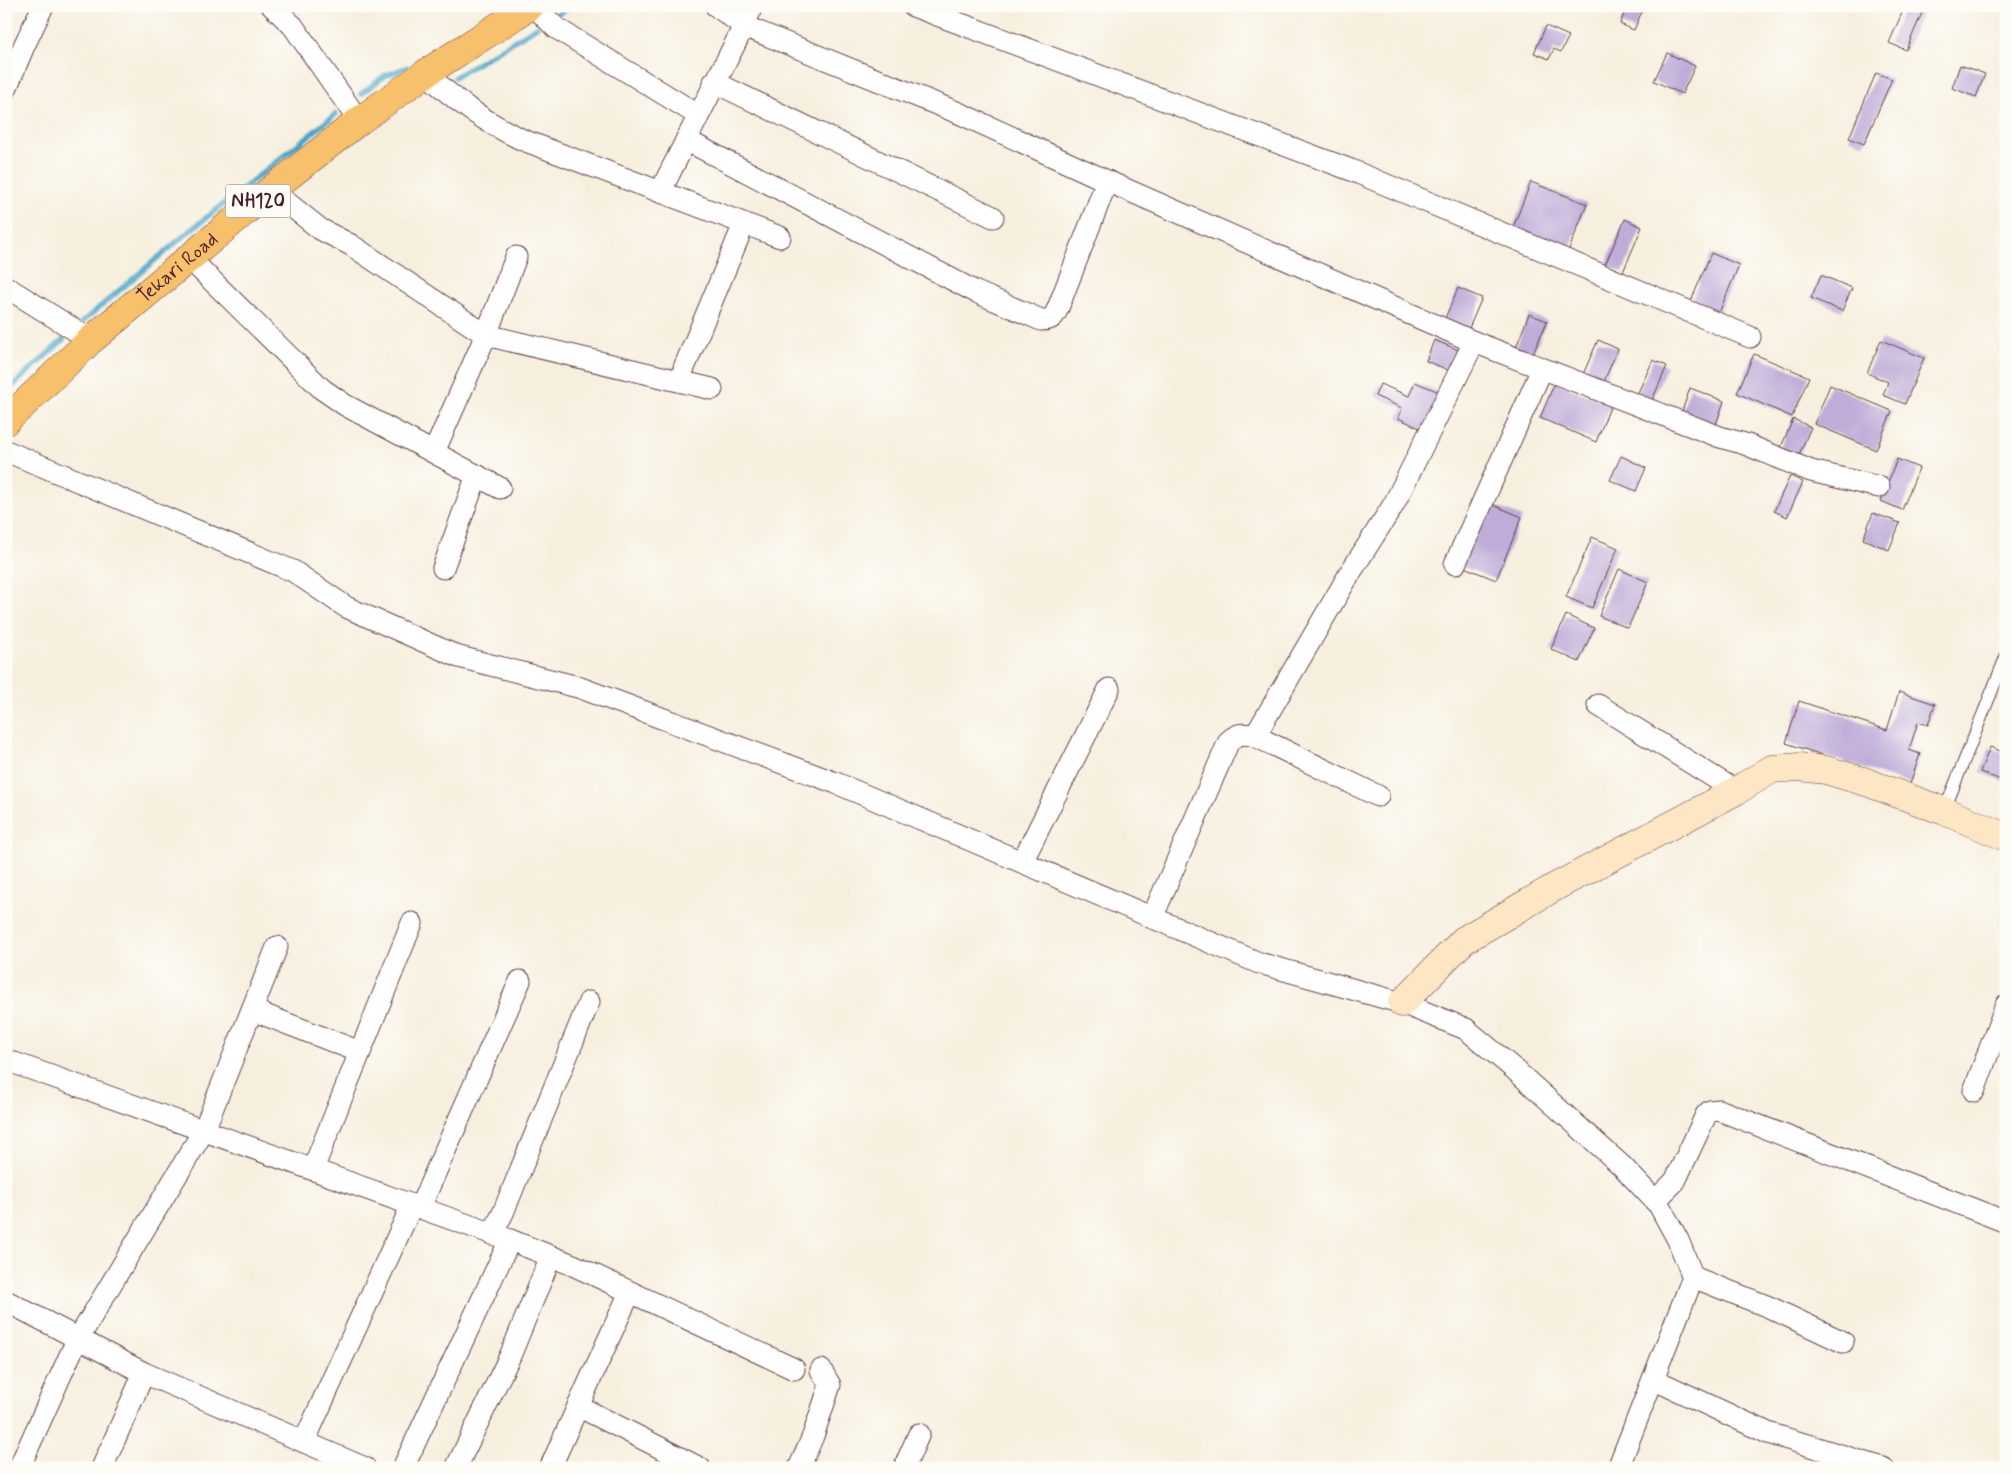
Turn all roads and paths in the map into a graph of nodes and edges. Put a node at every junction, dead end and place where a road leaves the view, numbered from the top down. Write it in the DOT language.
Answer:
graph roads {
  1 [pos="43,6"];
  2 [pos="272,6"];
  3 [pos="532,6"];
  4 [pos="716,6"];
  5 [pos="752,6"];
  6 [pos="913,6"];
  7 [pos="744,26"];
  8 [pos="426,73"];
  9 [pos="714,82"];
  10 [pos="6,90"];
  11 [pos="698,115"];
  12 [pos="359,121"];
  13 [pos="686,140"];
  14 [pos="1107,181"];
  15 [pos="273,188"];
  16 [pos="660,192"];
  17 [pos="993,217"];
  18 [pos="744,224"];
  19 [pos="780,237"];
  20 [pos="189,258"];
  21 [pos="516,258"];
  22 [pos="6,287"];
  23 [pos="486,335"];
  24 [pos="1750,337"];
  25 [pos="91,340"];
  26 [pos="1474,342"];
  27 [pos="684,368"];
  28 [pos="1542,369"];
  29 [pos="712,389"];
  30 [pos="6,421"];
  31 [pos="6,451"];
  32 [pos="434,452"];
  33 [pos="477,475"];
  34 [pos="1879,487"];
  35 [pos="500,488"];
  36 [pos="1455,564"];
  37 [pos="443,568"];
  38 [pos="2006,656"];
  39 [pos="1109,689"];
  40 [pos="1598,705"];
  41 [pos="1255,736"];
  42 [pos="1736,791"];
  43 [pos="1378,796"];
  44 [pos="1944,811"];
  45 [pos="2006,837"];
  46 [pos="1022,862"];
  47 [pos="1152,918"];
  48 [pos="412,923"];
  49 [pos="277,947"];
  50 [pos="520,981"];
  51 [pos="589,1002"];
  52 [pos="1402,1004"];
  53 [pos="2006,1005"];
  54 [pos="252,1010"];
  55 [pos="360,1052"];
  56 [pos="6,1060"];
  57 [pos="1974,1090"];
  58 [pos="204,1130"];
  59 [pos="313,1169"];
  60 [pos="1655,1201"];
  61 [pos="412,1205"];
  62 [pos="2006,1222"];
  63 [pos="501,1237"];
  64 [pos="550,1256"];
  65 [pos="1693,1277"];
  66 [pos="630,1292"];
  67 [pos="6,1301"];
  68 [pos="79,1339"];
  69 [pos="1843,1342"];
  70 [pos="794,1369"];
  71 [pos="821,1370"];
  72 [pos="144,1374"];
  73 [pos="1653,1379"];
  74 [pos="578,1406"];
  75 [pos="919,1434"];
  76 [pos="304,1442"];
  77 [pos="360,1467"];
  78 [pos="19,1468"];
  79 [pos="102,1468"];
  80 [pos="403,1468"];
  81 [pos="456,1468"];
  82 [pos="550,1468"];
  83 [pos="700,1468"];
  84 [pos="799,1468"];
  85 [pos="904,1468"];
  86 [pos="1618,1468"];
  87 [pos="1883,1468"];
  1 -- 10 [label="street"];
  2 -- 12 [label="street"];
  3 -- 8 [label="highway, Tekari Road / NH120"];
  3 -- 11 [label="street"];
  4 -- 7 [label="street"];
  5 -- 7 [label="street"];
  6 -- 24 [label="street"];
  7 -- 9 [label="street"];
  7 -- 14 [label="street"];
  8 -- 12 [label="highway, Tekari Road / NH120"];
  8 -- 16 [label="street"];
  9 -- 11 [label="street"];
  9 -- 17 [label="street"];
  11 -- 13 [label="street"];
  12 -- 15 [label="highway, Tekari Road / NH120"];
  13 -- 14 [label="street"];
  13 -- 16 [label="street"];
  14 -- 26 [label="street"];
  15 -- 20 [label="highway, Tekari Road / NH120"];
  15 -- 23 [label="street"];
  16 -- 18 [label="street"];
  18 -- 19 [label="street"];
  18 -- 27 [label="street"];
  20 -- 25 [label="highway, Tekari Road / NH120"];
  20 -- 32 [label="street"];
  21 -- 23 [label="street"];
  22 -- 25 [label="street"];
  23 -- 29 [label="street"];
  23 -- 32 [label="street"];
  25 -- 30 [label="highway, Tekari Road / NH120"];
  26 -- 28 [label="street"];
  26 -- 41 [label="street"];
  28 -- 34 [label="street"];
  28 -- 36 [label="street"];
  31 -- 46 [label="street"];
  32 -- 33 [label="street"];
  33 -- 35 [label="street"];
  33 -- 37 [label="street"];
  38 -- 44 [label="lane"];
  39 -- 46 [label="street"];
  40 -- 42 [label="street"];
  41 -- 43 [label="street"];
  41 -- 47 [label="street"];
  42 -- 44 [label="street"];
  42 -- 52 [label="street"];
  44 -- 45 [label="street"];
  46 -- 47 [label="street"];
  47 -- 52 [label="street"];
  48 -- 55 [label="street"];
  49 -- 54 [label="street"];
  50 -- 61 [label="street"];
  51 -- 63 [label="street"];
  52 -- 60 [label="street"];
  53 -- 57 [label="street"];
  54 -- 55 [label="street"];
  54 -- 58 [label="street"];
  55 -- 59 [label="street"];
  56 -- 58 [label="street"];
  58 -- 59 [label="street"];
  58 -- 68 [label="street"];
  59 -- 61 [label="street"];
  60 -- 62 [label="street"];
  60 -- 65 [label="street"];
  61 -- 63 [label="street"];
  61 -- 76 [label="street"];
  63 -- 64 [label="street"];
  63 -- 80 [label="street"];
  64 -- 66 [label="street"];
  64 -- 81 [label="street"];
  65 -- 69 [label="street"];
  65 -- 73 [label="street"];
  66 -- 70 [label="street"];
  66 -- 74 [label="street"];
  67 -- 68 [label="street"];
  68 -- 72 [label="street"];
  68 -- 78 [label="street"];
  71 -- 84 [label="street"];
  72 -- 76 [label="street"];
  72 -- 79 [label="street"];
  73 -- 86 [label="street"];
  73 -- 87 [label="street"];
  74 -- 82 [label="street"];
  74 -- 83 [label="street"];
  75 -- 85 [label="street"];
  76 -- 77 [label="street"];
}
